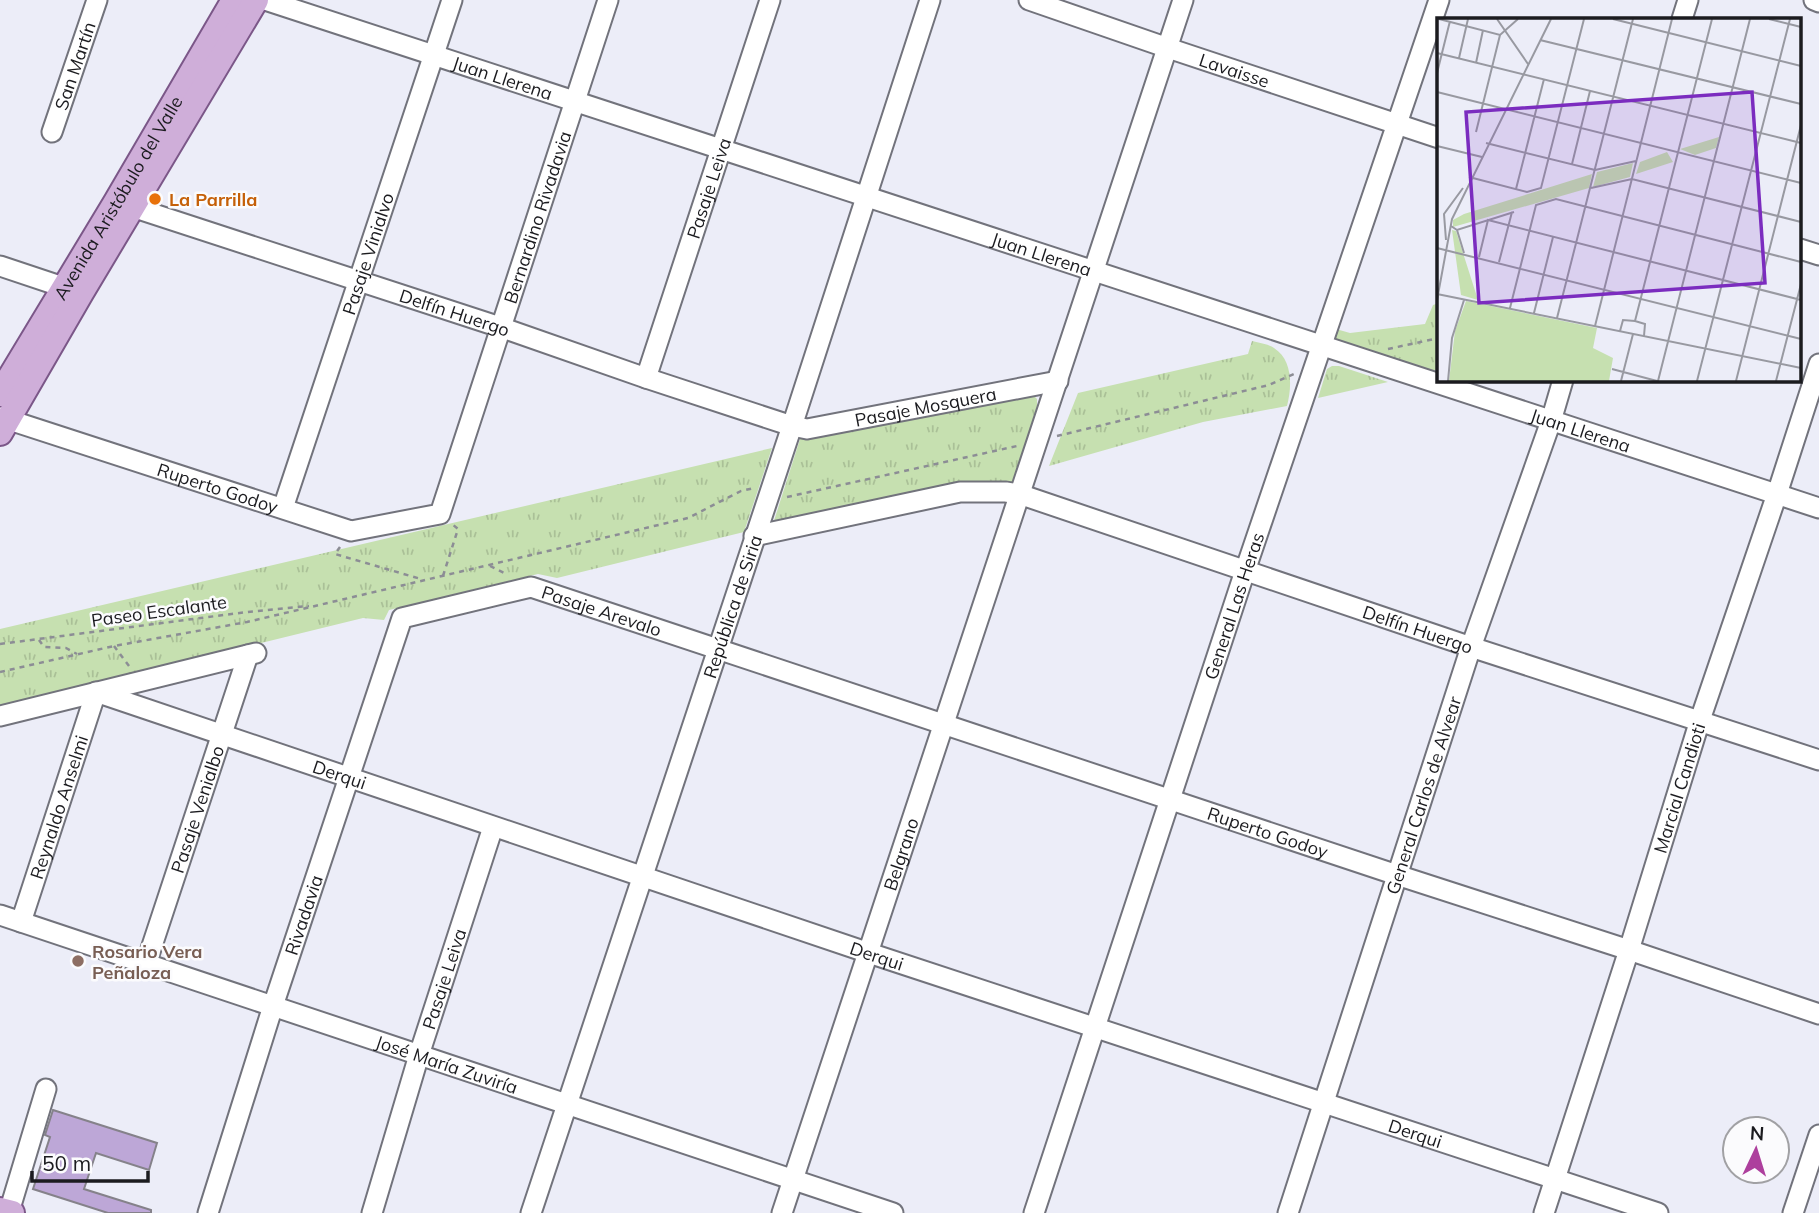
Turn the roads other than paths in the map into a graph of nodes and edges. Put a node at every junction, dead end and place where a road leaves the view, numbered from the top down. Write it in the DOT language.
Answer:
graph roads {
  1 [pos="97,0"];
  2 [pos="234,0"];
  3 [pos="256,0"];
  4 [pos="265,0"];
  5 [pos="452,0"];
  6 [pos="608,0"];
  7 [pos="771,0"];
  8 [pos="930,0"];
  9 [pos="1028,0"];
  10 [pos="1183,0"];
  11 [pos="1439,0"];
  12 [pos="1688,0"];
  13 [pos="1682,18"];
  14 [pos="1168,48"];
  15 [pos="435,55"];
  16 [pos="574,102"];
  17 [pos="1396,124"];
  18 [pos="52,132"];
  19 [pos="1437,137"];
  20 [pos="720,149"];
  21 [pos="866,195"];
  22 [pos="125,204"];
  23 [pos="1801,249"];
  24 [pos="1819,255"];
  25 [pos="0,266"];
  26 [pos="1094,272"];
  27 [pos="360,281"];
  28 [pos="73,290"];
  29 [pos="500,327"];
  30 [pos="1321,344"];
  31 [pos="1819,364"];
  32 [pos="646,378"];
  33 [pos="1058,381"];
  34 [pos="1562,382"];
  35 [pos="0,394"];
  36 [pos="1550,421"];
  37 [pos="2,423"];
  38 [pos="792,426"];
  39 [pos="1777,494"];
  40 [pos="1019,495"];
  41 [pos="283,508"];
  42 [pos="1819,508"];
  43 [pos="440,514"];
  44 [pos="754,536"];
  45 [pos="1245,571"];
  46 [pos="402,618"];
  47 [pos="1471,647"];
  48 [pos="717,649"];
  49 [pos="96,692"];
  50 [pos="0,716"];
  51 [pos="1700,720"];
  52 [pos="945,725"];
  53 [pos="221,734"];
  54 [pos="1819,760"];
  55 [pos="349,777"];
  56 [pos="1171,800"];
  57 [pos="493,827"];
  58 [pos="1397,875"];
  59 [pos="642,877"];
  60 [pos="0,915"];
  61 [pos="21,922"];
  62 [pos="1629,950"];
  63 [pos="869,953"];
  64 [pos="146,964"];
  65 [pos="273,1006"];
  66 [pos="1819,1014"];
  67 [pos="1096,1028"];
  68 [pos="419,1055"];
  69 [pos="46,1089"];
  70 [pos="1323,1101"];
  71 [pos="567,1104"];
  72 [pos="1819,1135"];
  73 [pos="1556,1179"];
  74 [pos="792,1180"];
  75 [pos="0,1210"];
  76 [pos="10,1213"];
  77 [pos="208,1213"];
  78 [pos="372,1213"];
  79 [pos="531,1213"];
  80 [pos="782,1213"];
  81 [pos="893,1213"];
  82 [pos="1034,1213"];
  83 [pos="1288,1213"];
  84 [pos="1545,1213"];
  85 [pos="1658,1213"];
  86 [pos="1793,1213"];
  1 -- 18 [label="street, San Martín"];
  2 -- 22 [label="main road, Avenida Aristóbulo del Valle"];
  3 -- 22 [label="main road, Avenida Aristóbulo del Valle"];
  4 -- 15 [label="street, Juan Llerena"];
  5 -- 15 [label="street, Pasaje Vinialvo"];
  6 -- 16 [label="street, Bernardino Rivadavia"];
  7 -- 20 [label="street, Pasaje Leiva"];
  8 -- 21 [label="street, República de Siria"];
  9 -- 14 [label="street, Lavaisse"];
  10 -- 14 [label="street, Belgrano"];
  11 -- 17 [label="street, General Las Heras"];
  12 -- 13 [label="street"];
  14 -- 17 [label="street, Lavaisse"];
  14 -- 26 [label="street, Belgrano"];
  15 -- 16 [label="street, Juan Llerena"];
  15 -- 27 [label="street, Pasaje Vinialvo"];
  16 -- 20 [label="street, Juan Llerena"];
  16 -- 29 [label="street, Bernardino Rivadavia"];
  17 -- 19 [label="street, Lavaisse"];
  17 -- 30 [label="street, General Las Heras"];
  20 -- 21 [label="street, Juan Llerena"];
  20 -- 32 [label="street, Pasaje Leiva"];
  21 -- 26 [label="street, Juan Llerena"];
  21 -- 38 [label="street, República de Siria"];
  22 -- 27 [label="street, Delfín Huergo"];
  22 -- 28 [label="main road, Avenida Aristóbulo del Valle"];
  23 -- 24 [label="street"];
  25 -- 28 [label="street"];
  26 -- 30 [label="street, Juan Llerena"];
  26 -- 33 [label="street, Belgrano"];
  27 -- 29 [label="street, Delfín Huergo"];
  27 -- 41 [label="street, Pasaje Vinialvo"];
  28 -- 35 [label="main road, Avenida Aristóbulo del Valle"];
  28 -- 37 [label="main road, Avenida Aristóbulo del Valle"];
  29 -- 32 [label="street, Delfín Huergo"];
  29 -- 43 [label="street, Bernardino Rivadavia"];
  30 -- 36 [label="street, Juan Llerena"];
  30 -- 45 [label="street, General Las Heras"];
  31 -- 39 [label="street, Marcial Candioti"];
  32 -- 38 [label="street, Delfín Huergo"];
  33 -- 38 [label="street, Pasaje Mosquera"];
  33 -- 40 [label="street, Belgrano"];
  34 -- 36 [label="street, General Carlos de Alvear"];
  36 -- 39 [label="street, Juan Llerena"];
  36 -- 47 [label="street, General Carlos de Alvear"];
  37 -- 41 [label="street, Ruperto Godoy"];
  38 -- 44 [label="street, República de Siria"];
  39 -- 42 [label="street, Juan Llerena"];
  39 -- 51 [label="street, Marcial Candioti"];
  40 -- 44 [label="street"];
  40 -- 45 [label="street, Delfín Huergo"];
  40 -- 52 [label="street, Belgrano"];
  41 -- 43 [label="street, Ruperto Godoy"];
  44 -- 48 [label="street, República de Siria"];
  45 -- 47 [label="street, Delfín Huergo"];
  45 -- 56 [label="street, General Las Heras"];
  46 -- 48 [label="street, Pasaje Arevalo"];
  46 -- 55 [label="street, Rivadavia"];
  47 -- 51 [label="street, Delfín Huergo"];
  47 -- 58 [label="street, General Carlos de Alvear"];
  48 -- 52 [label="street, Ruperto Godoy"];
  48 -- 59 [label="street, República de Siria"];
  49 -- 50 [label="street"];
  49 -- 53 [label="street, Derqui"];
  49 -- 53 [label="street, Pasaje Venialbo"];
  49 -- 61 [label="street, Reynaldo Anselmi"];
  51 -- 54 [label="street, Delfín Huergo"];
  51 -- 62 [label="street, Marcial Candioti"];
  52 -- 56 [label="street, Ruperto Godoy"];
  52 -- 63 [label="street, Belgrano"];
  53 -- 55 [label="street, Derqui"];
  53 -- 64 [label="street, Pasaje Venialbo"];
  55 -- 57 [label="street, Derqui"];
  55 -- 65 [label="street, Rivadavia"];
  56 -- 58 [label="street, Ruperto Godoy"];
  56 -- 67 [label="street, General Las Heras"];
  57 -- 59 [label="street, Derqui"];
  57 -- 68 [label="street, Pasaje Leiva"];
  58 -- 62 [label="street, Ruperto Godoy"];
  58 -- 70 [label="street, General Carlos de Alvear"];
  59 -- 63 [label="street, Derqui"];
  59 -- 71 [label="street, República de Siria"];
  60 -- 61 [label="street, José María Zuviría"];
  61 -- 64 [label="street, José María Zuviría"];
  62 -- 66 [label="street, Ruperto Godoy"];
  62 -- 73 [label="street, Marcial Candioti"];
  63 -- 67 [label="street, Derqui"];
  63 -- 74 [label="street, Belgrano"];
  64 -- 65 [label="street, José María Zuviría"];
  65 -- 68 [label="street, José María Zuviría"];
  65 -- 77 [label="street, Rivadavia"];
  67 -- 70 [label="street, Derqui"];
  67 -- 82 [label="street, General Las Heras"];
  68 -- 71 [label="street, José María Zuviría"];
  68 -- 78 [label="street, Pasaje Leiva"];
  69 -- 76 [label="street"];
  70 -- 73 [label="street, Derqui"];
  70 -- 83 [label="street, General Carlos de Alvear"];
  71 -- 74 [label="street, José María Zuviría"];
  71 -- 79 [label="street, República de Siria"];
  72 -- 86 [label="street"];
  73 -- 84 [label="street, Marcial Candioti"];
  73 -- 85 [label="street, Derqui"];
  74 -- 80 [label="street, Belgrano"];
  74 -- 81 [label="street, José María Zuviría"];
  75 -- 76 [label="main road"];
}
